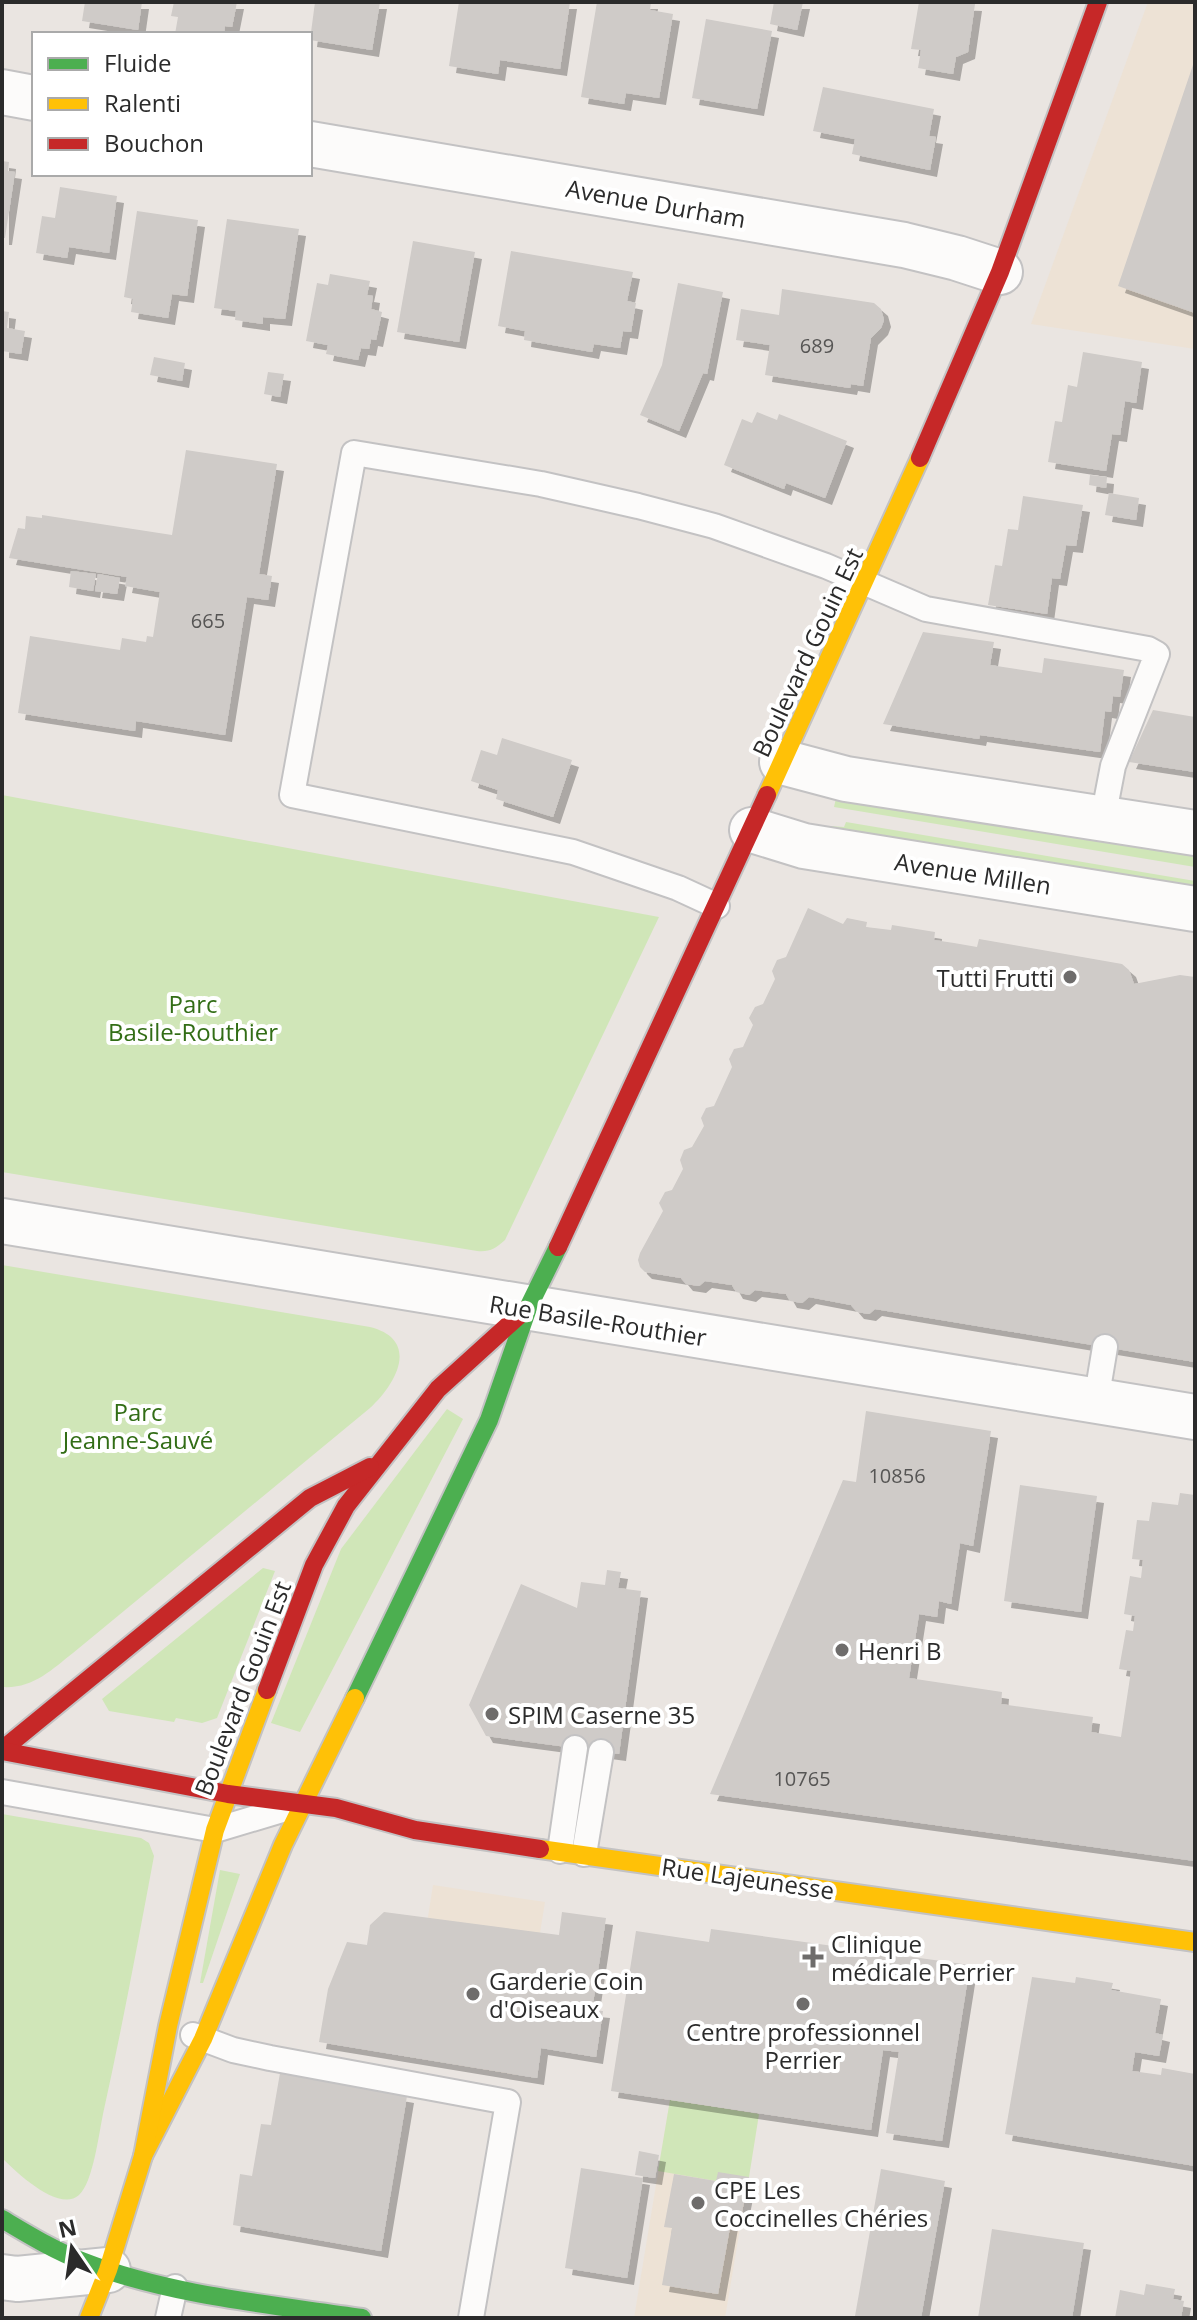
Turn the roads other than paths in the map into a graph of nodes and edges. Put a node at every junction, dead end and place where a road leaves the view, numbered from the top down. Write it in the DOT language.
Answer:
graph roads {
  1 [pos="1098,2"];
  2 [pos="2,92"];
  3 [pos="32,98"];
  4 [pos="312,144"];
  5 [pos="1000,272"];
  6 [pos="865,583"];
  7 [pos="782,762"];
  8 [pos="1103,818"];
  9 [pos="752,830"];
  10 [pos="1195,833"];
  11 [pos="717,906"];
  12 [pos="1195,909"];
  13 [pos="2,1221"];
  14 [pos="528,1308"];
  15 [pos="1105,1347"];
  16 [pos="1096,1401"];
  17 [pos="1195,1417"];
  18 [pos="381,1461"];
  19 [pos="575,1748"];
  20 [pos="2,1751"];
  21 [pos="601,1752"];
  22 [pos="2,1792"];
  23 [pos="228,1794"];
  24 [pos="303,1804"];
  25 [pos="215,1830"];
  26 [pos="572,1852"];
  27 [pos="1195,1942"];
  28 [pos="168,2026"];
  29 [pos="203,2039"];
  30 [pos="143,2156"];
  31 [pos="2,2219"];
  32 [pos="108,2270"];
  33 [pos="2,2277"];
  34 [pos="175,2287"];
  35 [pos="89,2318"];
  36 [pos="168,2318"];
  37 [pos="362,2318"];
  38 [pos="471,2318"];
  1 -- 5 [label="street, Boulevard Gouin Est"];
  2 -- 3 [label="street"];
  4 -- 5 [label="street, Avenue Durham"];
  5 -- 6 [label="street, Boulevard Gouin Est"];
  6 -- 7 [label="street, Boulevard Gouin Est"];
  6 -- 8 [label="lane"];
  6 -- 11 [label="lane"];
  7 -- 8 [label="street"];
  7 -- 9 [label="street, Boulevard Gouin Est"];
  8 -- 10 [label="street"];
  9 -- 11 [label="street, Boulevard Gouin Est"];
  9 -- 12 [label="street, Avenue Millen"];
  11 -- 14 [label="street, Boulevard Gouin Est"];
  13 -- 14 [label="street, Rue Basile-Routhier"];
  14 -- 16 [label="street, Rue Basile-Routhier"];
  14 -- 18 [label="street, Boulevard Gouin Est"];
  14 -- 24 [label="street, Boulevard Gouin Est"];
  15 -- 16 [label="lane"];
  16 -- 17 [label="street, Rue Basile-Routhier"];
  18 -- 20 [label="street"];
  18 -- 23 [label="street, Boulevard Gouin Est"];
  19 -- 26 [label="lane"];
  20 -- 23 [label="street, Rue Lajeunesse"];
  21 -- 26 [label="lane"];
  22 -- 25 [label="lane, Rue Lajeunesse"];
  23 -- 24 [label="street, Rue Lajeunesse"];
  23 -- 25 [label="street, Boulevard Gouin Est"];
  24 -- 25 [label="lane, Rue Lajeunesse"];
  24 -- 26 [label="street, Rue Lajeunesse"];
  24 -- 29 [label="street, Boulevard Gouin Est"];
  25 -- 28 [label="street, Boulevard Gouin Est"];
  26 -- 27 [label="street, Rue Lajeunesse"];
  28 -- 29 [label="lane"];
  28 -- 30 [label="street, Boulevard Gouin Est"];
  29 -- 30 [label="street, Boulevard Gouin Est"];
  29 -- 38 [label="lane"];
  30 -- 32 [label="street, Boulevard Gouin Est"];
  31 -- 32 [label="street"];
  32 -- 33 [label="street"];
  32 -- 34 [label="street"];
  32 -- 35 [label="street, Boulevard Gouin Est"];
  34 -- 36 [label="lane"];
  34 -- 37 [label="street"];
}
